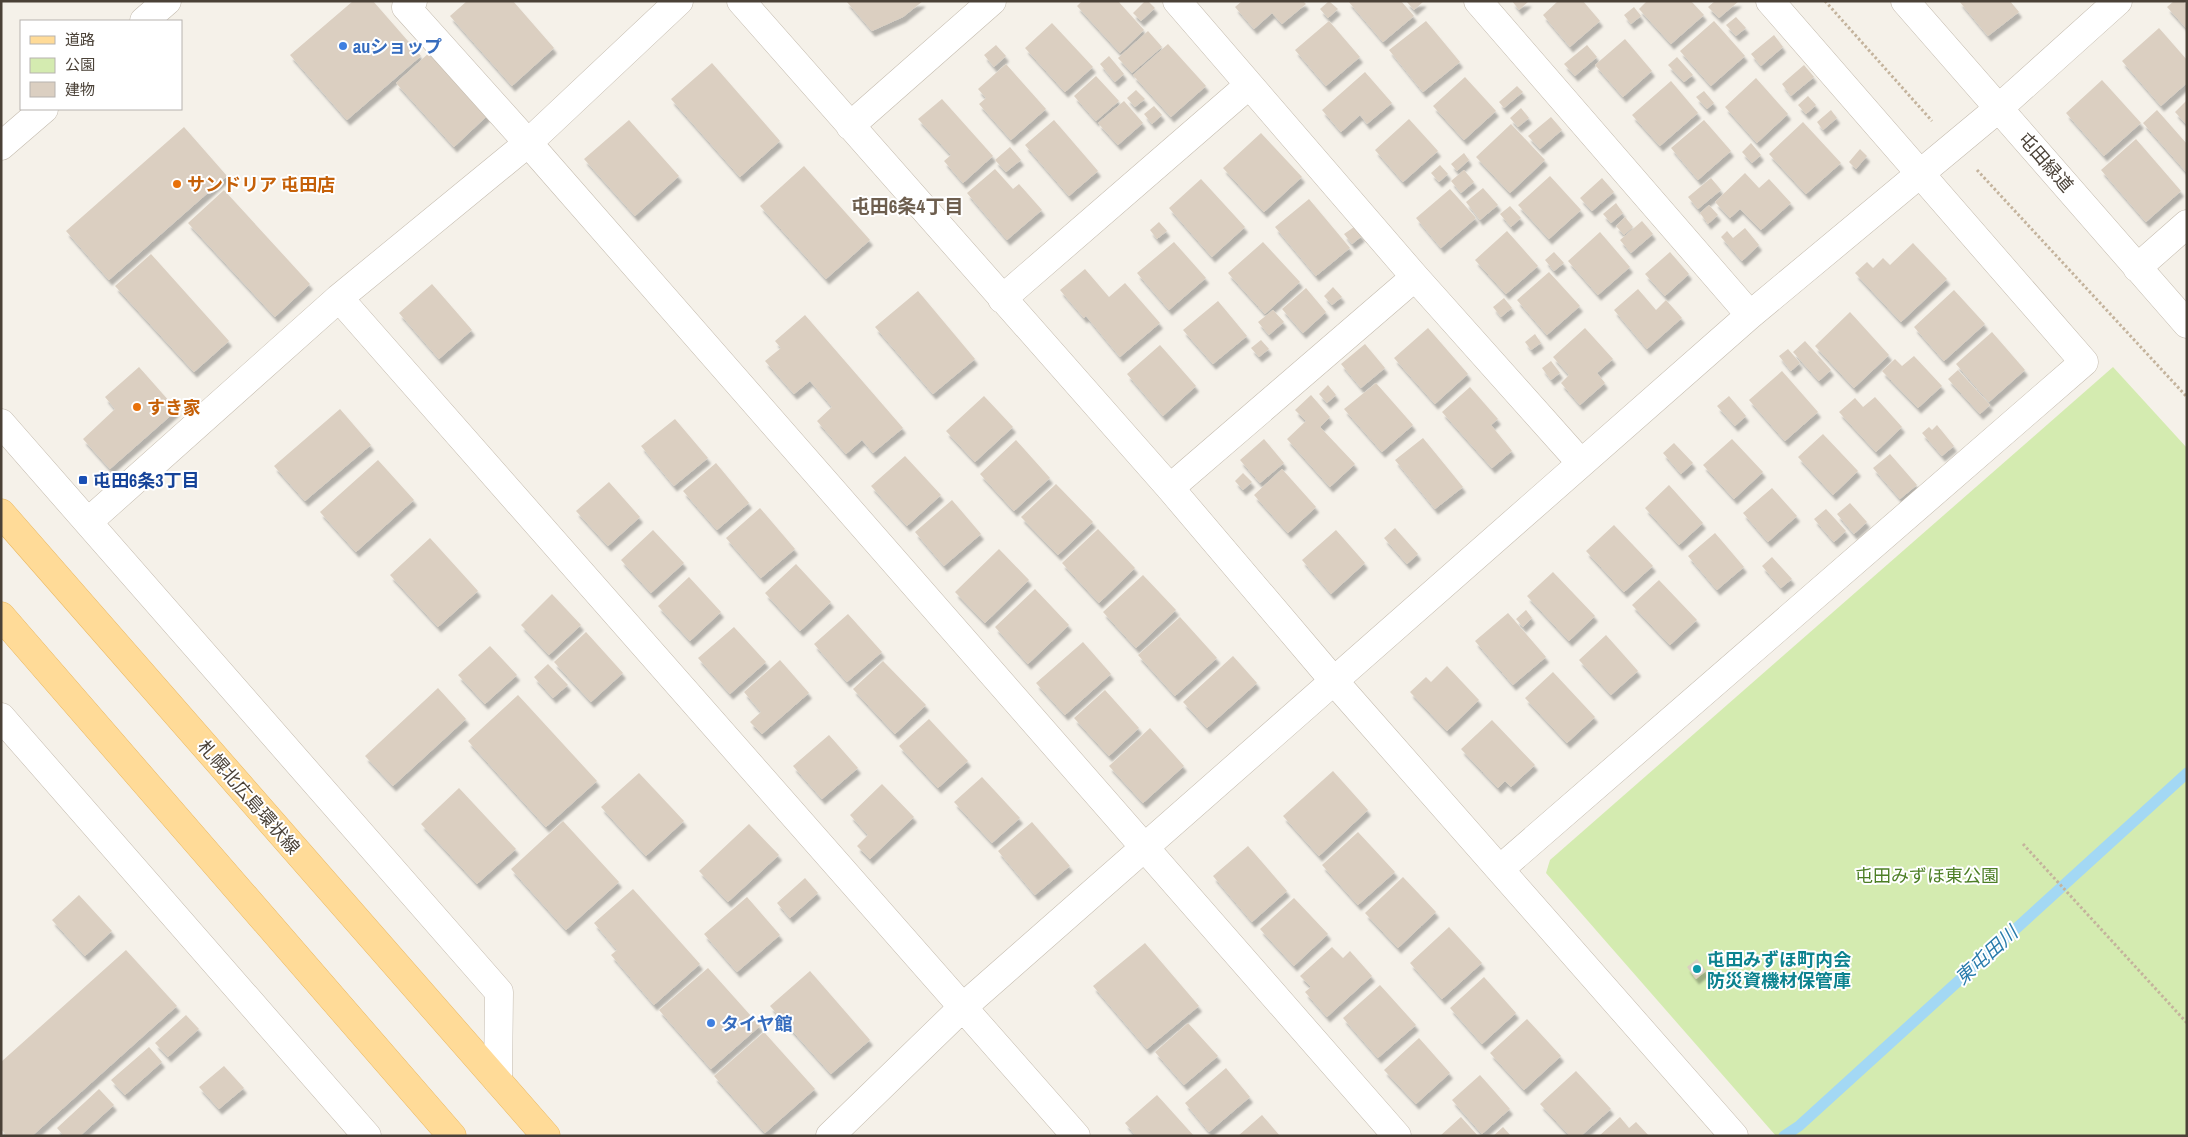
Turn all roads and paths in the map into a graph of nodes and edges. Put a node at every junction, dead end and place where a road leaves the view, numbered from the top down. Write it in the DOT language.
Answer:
graph roads {
  1 [pos="167,1"];
  2 [pos="413,1"];
  3 [pos="679,1"];
  4 [pos="741,1"];
  5 [pos="992,1"];
  6 [pos="1177,1"];
  7 [pos="1478,1"];
  8 [pos="1770,1"];
  9 [pos="1825,1"];
  10 [pos="1905,1"];
  11 [pos="2118,1"];
  12 [pos="145,20"];
  13 [pos="1249,85"];
  14 [pos="1999,108"];
  15 [pos="43,110"];
  16 [pos="850,126"];
  17 [pos="528,143"];
  18 [pos="1954,145"];
  19 [pos="1,146"];
  20 [pos="1920,174"];
  21 [pos="2187,224"];
  22 [pos="2138,268"];
  23 [pos="1414,276"];
  24 [pos="338,298"];
  25 [pos="1002,299"];
  26 [pos="1750,315"];
  27 [pos="2187,324"];
  28 [pos="2187,398"];
  29 [pos="1,423"];
  30 [pos="1581,463"];
  31 [pos="1170,488"];
  32 [pos="1,513"];
  33 [pos="88,522"];
  34 [pos="1,616"];
  35 [pos="1334,681"];
  36 [pos="1,717"];
  37 [pos="2023,844"];
  38 [pos="1144,848"];
  39 [pos="1500,869"];
  40 [pos="963,1007"];
  41 [pos="2187,1023"];
  42 [pos="498,1081"];
  43 [pos="1731,1135"];
  44 [pos="367,1136"];
  45 [pos="452,1136"];
  46 [pos="546,1136"];
  47 [pos="830,1136"];
  48 [pos="1076,1136"];
  49 [pos="1397,1136"];
  1 -- 12 [label="street"];
  2 -- 17 [label="street"];
  3 -- 17 [label="street"];
  4 -- 16 [label="street"];
  5 -- 16 [label="street"];
  6 -- 13 [label="street"];
  7 -- 26 [label="street"];
  8 -- 20 [label="street"];
  9 -- 18 [label="path"];
  10 -- 14 [label="street, 屯田緑道"];
  11 -- 14 [label="street"];
  13 -- 23 [label="street"];
  13 -- 25 [label="street"];
  14 -- 18 [label="street"];
  14 -- 22 [label="street, 屯田緑道"];
  15 -- 19 [label="street"];
  16 -- 25 [label="street"];
  17 -- 24 [label="street"];
  17 -- 38 [label="street"];
  18 -- 20 [label="street"];
  18 -- 28 [label="path"];
  20 -- 26 [label="street"];
  20 -- 39 [label="street"];
  21 -- 22 [label="street"];
  22 -- 27 [label="street, 屯田緑道"];
  23 -- 30 [label="street"];
  23 -- 31 [label="street"];
  24 -- 33 [label="street"];
  24 -- 40 [label="street"];
  25 -- 31 [label="street"];
  26 -- 30 [label="street"];
  29 -- 33 [label="street"];
  30 -- 35 [label="street"];
  31 -- 35 [label="street"];
  32 -- 42 [label="main road, 札幌北広島環状線"];
  33 -- 42 [label="street"];
  34 -- 45 [label="main road"];
  35 -- 38 [label="street"];
  35 -- 39 [label="street"];
  36 -- 44 [label="street"];
  37 -- 41 [label="path"];
  38 -- 40 [label="street"];
  38 -- 49 [label="street"];
  39 -- 43 [label="street"];
  40 -- 47 [label="street"];
  40 -- 48 [label="street"];
  42 -- 46 [label="main road, 札幌北広島環状線"];
}
